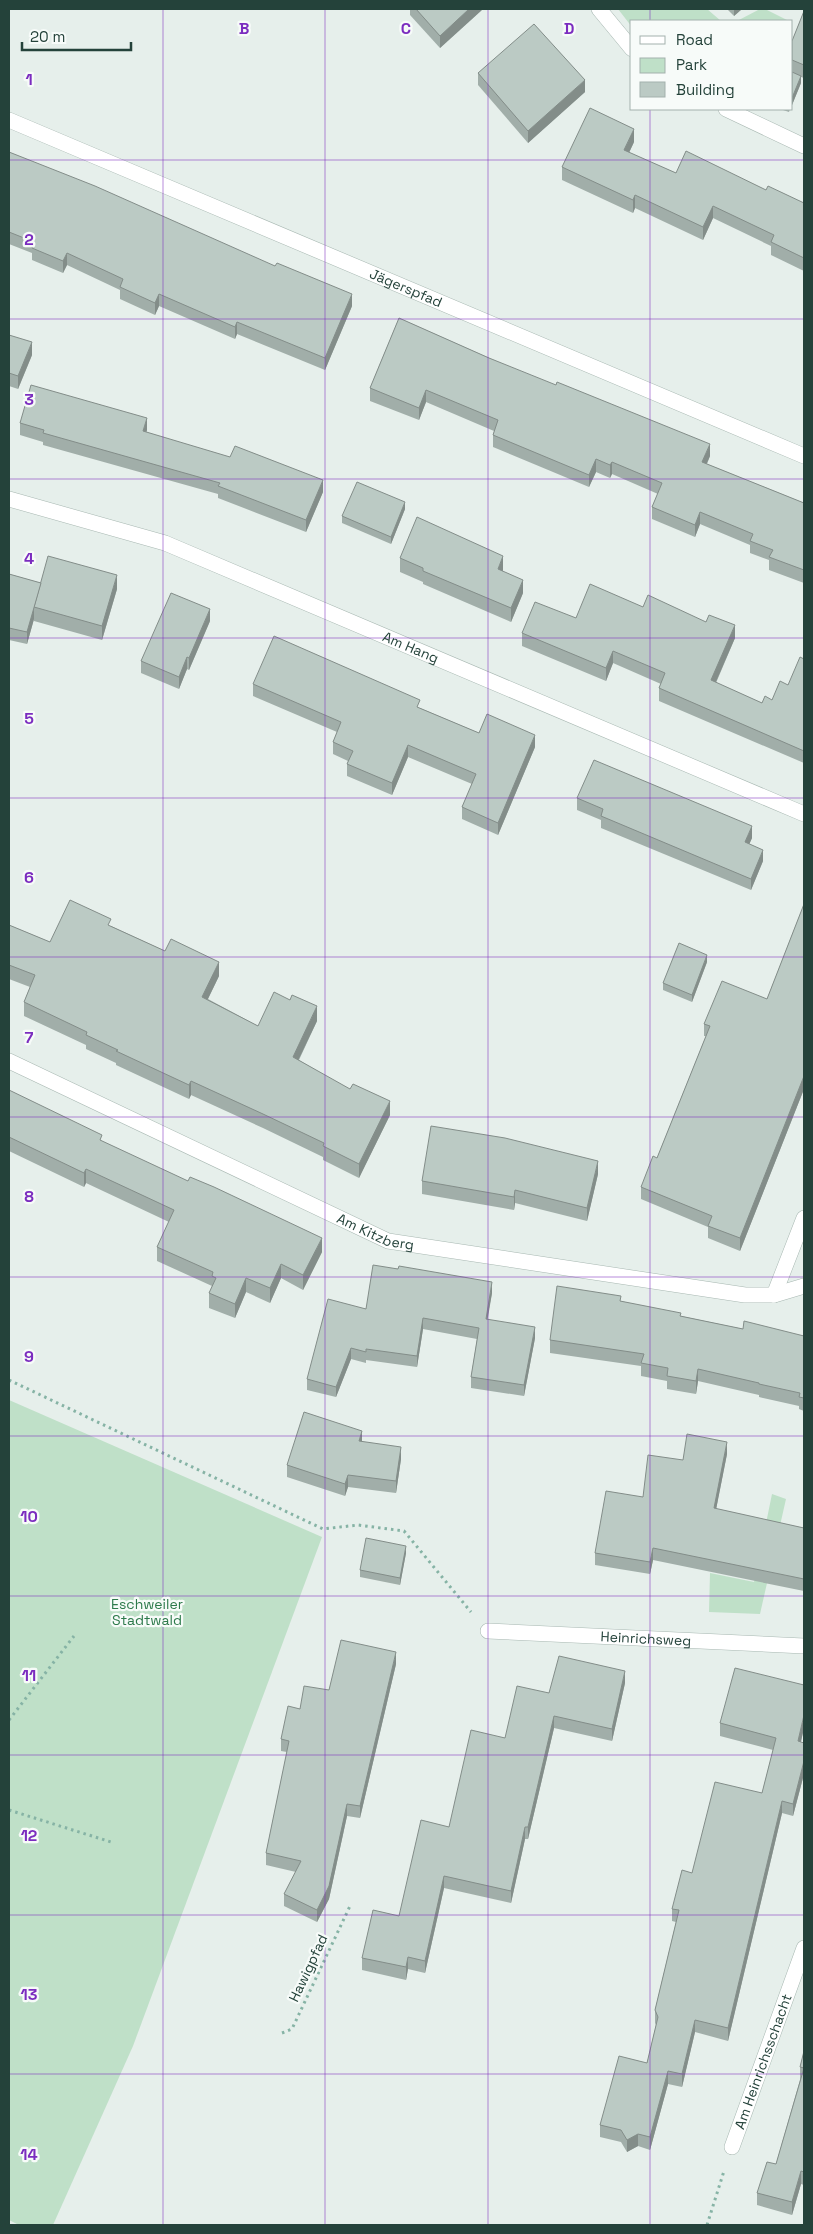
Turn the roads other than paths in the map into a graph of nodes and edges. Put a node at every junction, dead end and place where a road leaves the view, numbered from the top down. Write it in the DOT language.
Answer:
graph roads {
  1 [pos="600,9"];
  2 [pos="630,46"];
  3 [pos="728,110"];
  4 [pos="9,120"];
  5 [pos="804,146"];
  6 [pos="804,456"];
  7 [pos="9,499"];
  8 [pos="804,814"];
  9 [pos="9,1061"];
  10 [pos="804,1218"];
  11 [pos="804,1286"];
  12 [pos="774,1295"];
  13 [pos="488,1631"];
  14 [pos="804,1646"];
  15 [pos="804,1948"];
  16 [pos="732,2146"];
  1 -- 2 [label="street"];
  3 -- 5 [label="street"];
  4 -- 6 [label="street, Jägerspfad"];
  7 -- 8 [label="street, Am Hang"];
  9 -- 12 [label="street, Am Kitzberg"];
  10 -- 12 [label="street"];
  11 -- 12 [label="street, Am Kitzberg"];
  13 -- 14 [label="street, Heinrichsweg"];
  15 -- 16 [label="street, Am Heinrichsschacht"];
}
